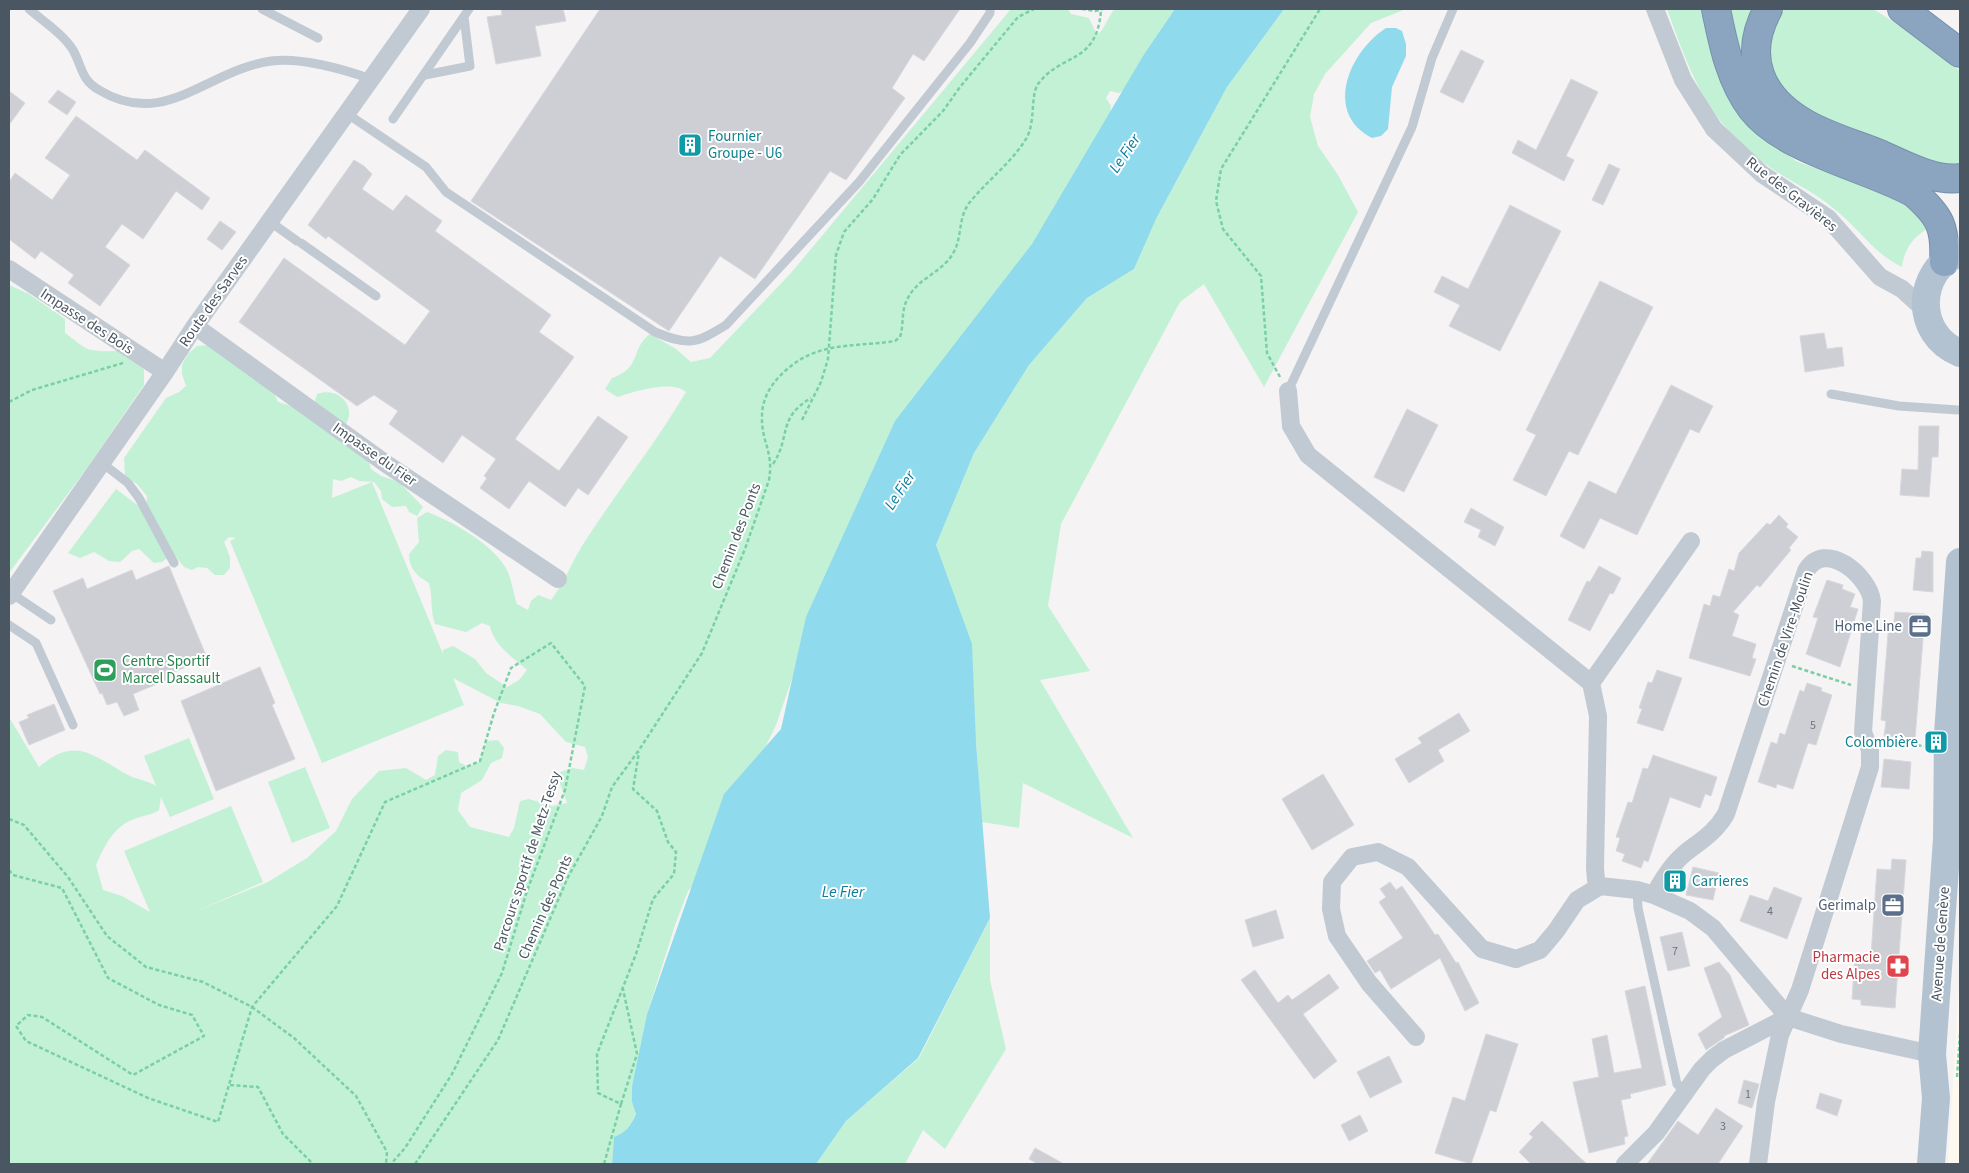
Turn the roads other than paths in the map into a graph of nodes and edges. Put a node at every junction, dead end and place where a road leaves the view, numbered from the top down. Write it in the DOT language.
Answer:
graph roads {
  1 [pos="29,9"];
  2 [pos="262,9"];
  3 [pos="421,9"];
  4 [pos="990,9"];
  5 [pos="1453,9"];
  6 [pos="1655,9"];
  7 [pos="1716,9"];
  8 [pos="1768,9"];
  9 [pos="1935,9"];
  10 [pos="1903,10"];
  11 [pos="466,13"];
  12 [pos="1960,28"];
  13 [pos="318,38"];
  14 [pos="1960,53"];
  15 [pos="425,75"];
  16 [pos="371,79"];
  17 [pos="346,113"];
  18 [pos="393,119"];
  19 [pos="1960,178"];
  20 [pos="269,221"];
  21 [pos="1945,264"];
  22 [pos="9,269"];
  23 [pos="1902,289"];
  24 [pos="376,296"];
  25 [pos="1926,311"];
  26 [pos="194,326"];
  27 [pos="1959,355"];
  28 [pos="165,372"];
  29 [pos="1288,391"];
  30 [pos="1831,394"];
  31 [pos="1958,410"];
  32 [pos="102,463"];
  33 [pos="1691,541"];
  34 [pos="1960,562"];
  35 [pos="174,563"];
  36 [pos="558,578"];
  37 [pos="10,594"];
  38 [pos="51,620"];
  39 [pos="9,625"];
  40 [pos="1591,683"];
  41 [pos="73,725"];
  42 [pos="1960,782"];
  43 [pos="1948,834"];
  44 [pos="1600,886"];
  45 [pos="1637,890"];
  46 [pos="1654,895"];
  47 [pos="1788,1017"];
  48 [pos="1416,1037"];
  49 [pos="1932,1054"];
  50 [pos="1685,1092"];
  51 [pos="1625,1164"];
  52 [pos="1758,1164"];
  53 [pos="1914,1164"];
  54 [pos="1931,1164"];
  1 -- 16 [label="lane"];
  2 -- 13 [label="lane"];
  3 -- 16 [label="street, Route des Sarves"];
  4 -- 17 [label="lane"];
  5 -- 29 [label="lane"];
  6 -- 23 [label="street, Rue des Gravières"];
  7 -- 21 [label="highway"];
  8 -- 19 [label="highway"];
  9 -- 12 [label="highway"];
  10 -- 14 [label="highway"];
  11 -- 15 [label="lane"];
  11 -- 15 [label="lane"];
  15 -- 18 [label="lane"];
  16 -- 17 [label="street, Route des Sarves"];
  17 -- 20 [label="street, Route des Sarves"];
  20 -- 24 [label="lane"];
  20 -- 26 [label="street, Route des Sarves"];
  21 -- 23 [label="street"];
  21 -- 25 [label="main road"];
  22 -- 28 [label="street, Impasse des Bois"];
  23 -- 25 [label="street, Rue des Gravières"];
  25 -- 27 [label="main road"];
  26 -- 28 [label="street, Route des Sarves"];
  26 -- 36 [label="street, Impasse du Fier"];
  28 -- 32 [label="street, Route des Sarves"];
  29 -- 40 [label="street"];
  30 -- 31 [label="lane"];
  32 -- 35 [label="lane"];
  32 -- 37 [label="street, Route des Sarves"];
  33 -- 40 [label="street"];
  34 -- 43 [label="main road, Avenue de Genève"];
  37 -- 38 [label="lane"];
  39 -- 41 [label="lane"];
  40 -- 44 [label="street"];
  42 -- 43 [label="main road, Avenue de Genève"];
  43 -- 49 [label="main road, Avenue de Genève"];
  44 -- 45 [label="street"];
  44 -- 48 [label="street"];
  45 -- 46 [label="street"];
  45 -- 50 [label="lane"];
  46 -- 47 [label="street"];
  46 -- 47 [label="street, Chemin de Vire-Moulin"];
  47 -- 49 [label="street"];
  47 -- 50 [label="street"];
  47 -- 52 [label="street, Chemin de Vire-Moulin"];
  49 -- 53 [label="main road, Avenue de Genève"];
  49 -- 54 [label="main road, Avenue de Genève"];
  50 -- 51 [label="street"];
}
